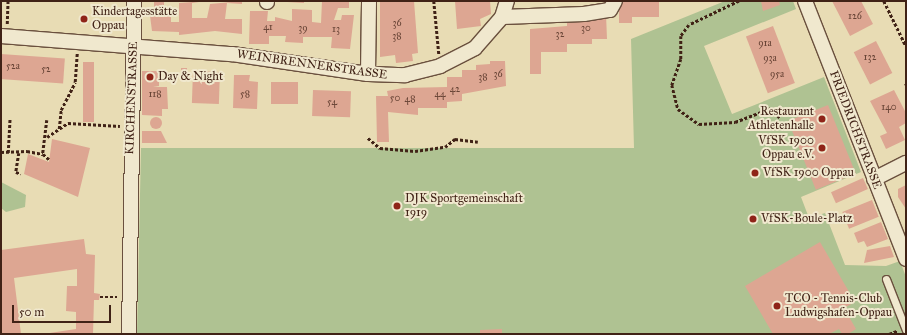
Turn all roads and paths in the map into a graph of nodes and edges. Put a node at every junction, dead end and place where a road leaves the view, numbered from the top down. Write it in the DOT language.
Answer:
graph roads {
  1 [pos="8,1"];
  2 [pos="134,1"];
  3 [pos="369,1"];
  4 [pos="434,1"];
  5 [pos="507,1"];
  6 [pos="615,1"];
  7 [pos="739,1"];
  8 [pos="805,1"];
  9 [pos="884,1"];
  10 [pos="502,17"];
  11 [pos="4,36"];
  12 [pos="77,43"];
  13 [pos="906,46"];
  14 [pos="133,49"];
  15 [pos="440,66"];
  16 [pos="368,74"];
  17 [pos="780,118"];
  18 [pos="10,119"];
  19 [pos="47,120"];
  20 [pos="131,127"];
  21 [pos="59,129"];
  22 [pos="47,137"];
  23 [pos="368,138"];
  24 [pos="478,142"];
  25 [pos="1,152"];
  26 [pos="8,153"];
  27 [pos="19,153"];
  28 [pos="43,154"];
  29 [pos="50,160"];
  30 [pos="906,163"];
  31 [pos="20,174"];
  32 [pos="874,179"];
  33 [pos="906,259"];
  34 [pos="886,279"];
  35 [pos="100,297"];
  36 [pos="130,298"];
  37 [pos="906,330"];
  38 [pos="129,334"];
  1 -- 11 [label="path"];
  2 -- 14 [label="street, KIRCHENSTRASSE"];
  3 -- 16 [label="street"];
  4 -- 15 [label="path"];
  5 -- 10 [label="street, WEINBRENNERSTRASSE"];
  6 -- 10 [label="street"];
  7 -- 17 [label="path"];
  8 -- 32 [label="street, FRIEDRICHSTRASSE"];
  9 -- 13 [label="path"];
  10 -- 15 [label="street, WEINBRENNERSTRASSE"];
  11 -- 12 [label="street, WEINBRENNERSTRASSE"];
  12 -- 14 [label="street, WEINBRENNERSTRASSE"];
  12 -- 21 [label="path"];
  14 -- 16 [label="street, WEINBRENNERSTRASSE"];
  14 -- 20 [label="street, KIRCHENSTRASSE"];
  15 -- 16 [label="street, WEINBRENNERSTRASSE"];
  18 -- 26 [label="path"];
  19 -- 22 [label="path"];
  20 -- 21 [label="path"];
  20 -- 36 [label="street, KIRCHENSTRASSE"];
  21 -- 22 [label="path"];
  22 -- 28 [label="path"];
  23 -- 24 [label="path"];
  25 -- 26 [label="path"];
  26 -- 27 [label="path"];
  27 -- 28 [label="path"];
  27 -- 31 [label="path"];
  28 -- 29 [label="path"];
  30 -- 32 [label="street"];
  32 -- 33 [label="street, FRIEDRICHSTRASSE"];
  34 -- 37 [label="lane"];
  35 -- 36 [label="path"];
  36 -- 38 [label="street, KIRCHENSTRASSE"];
}
